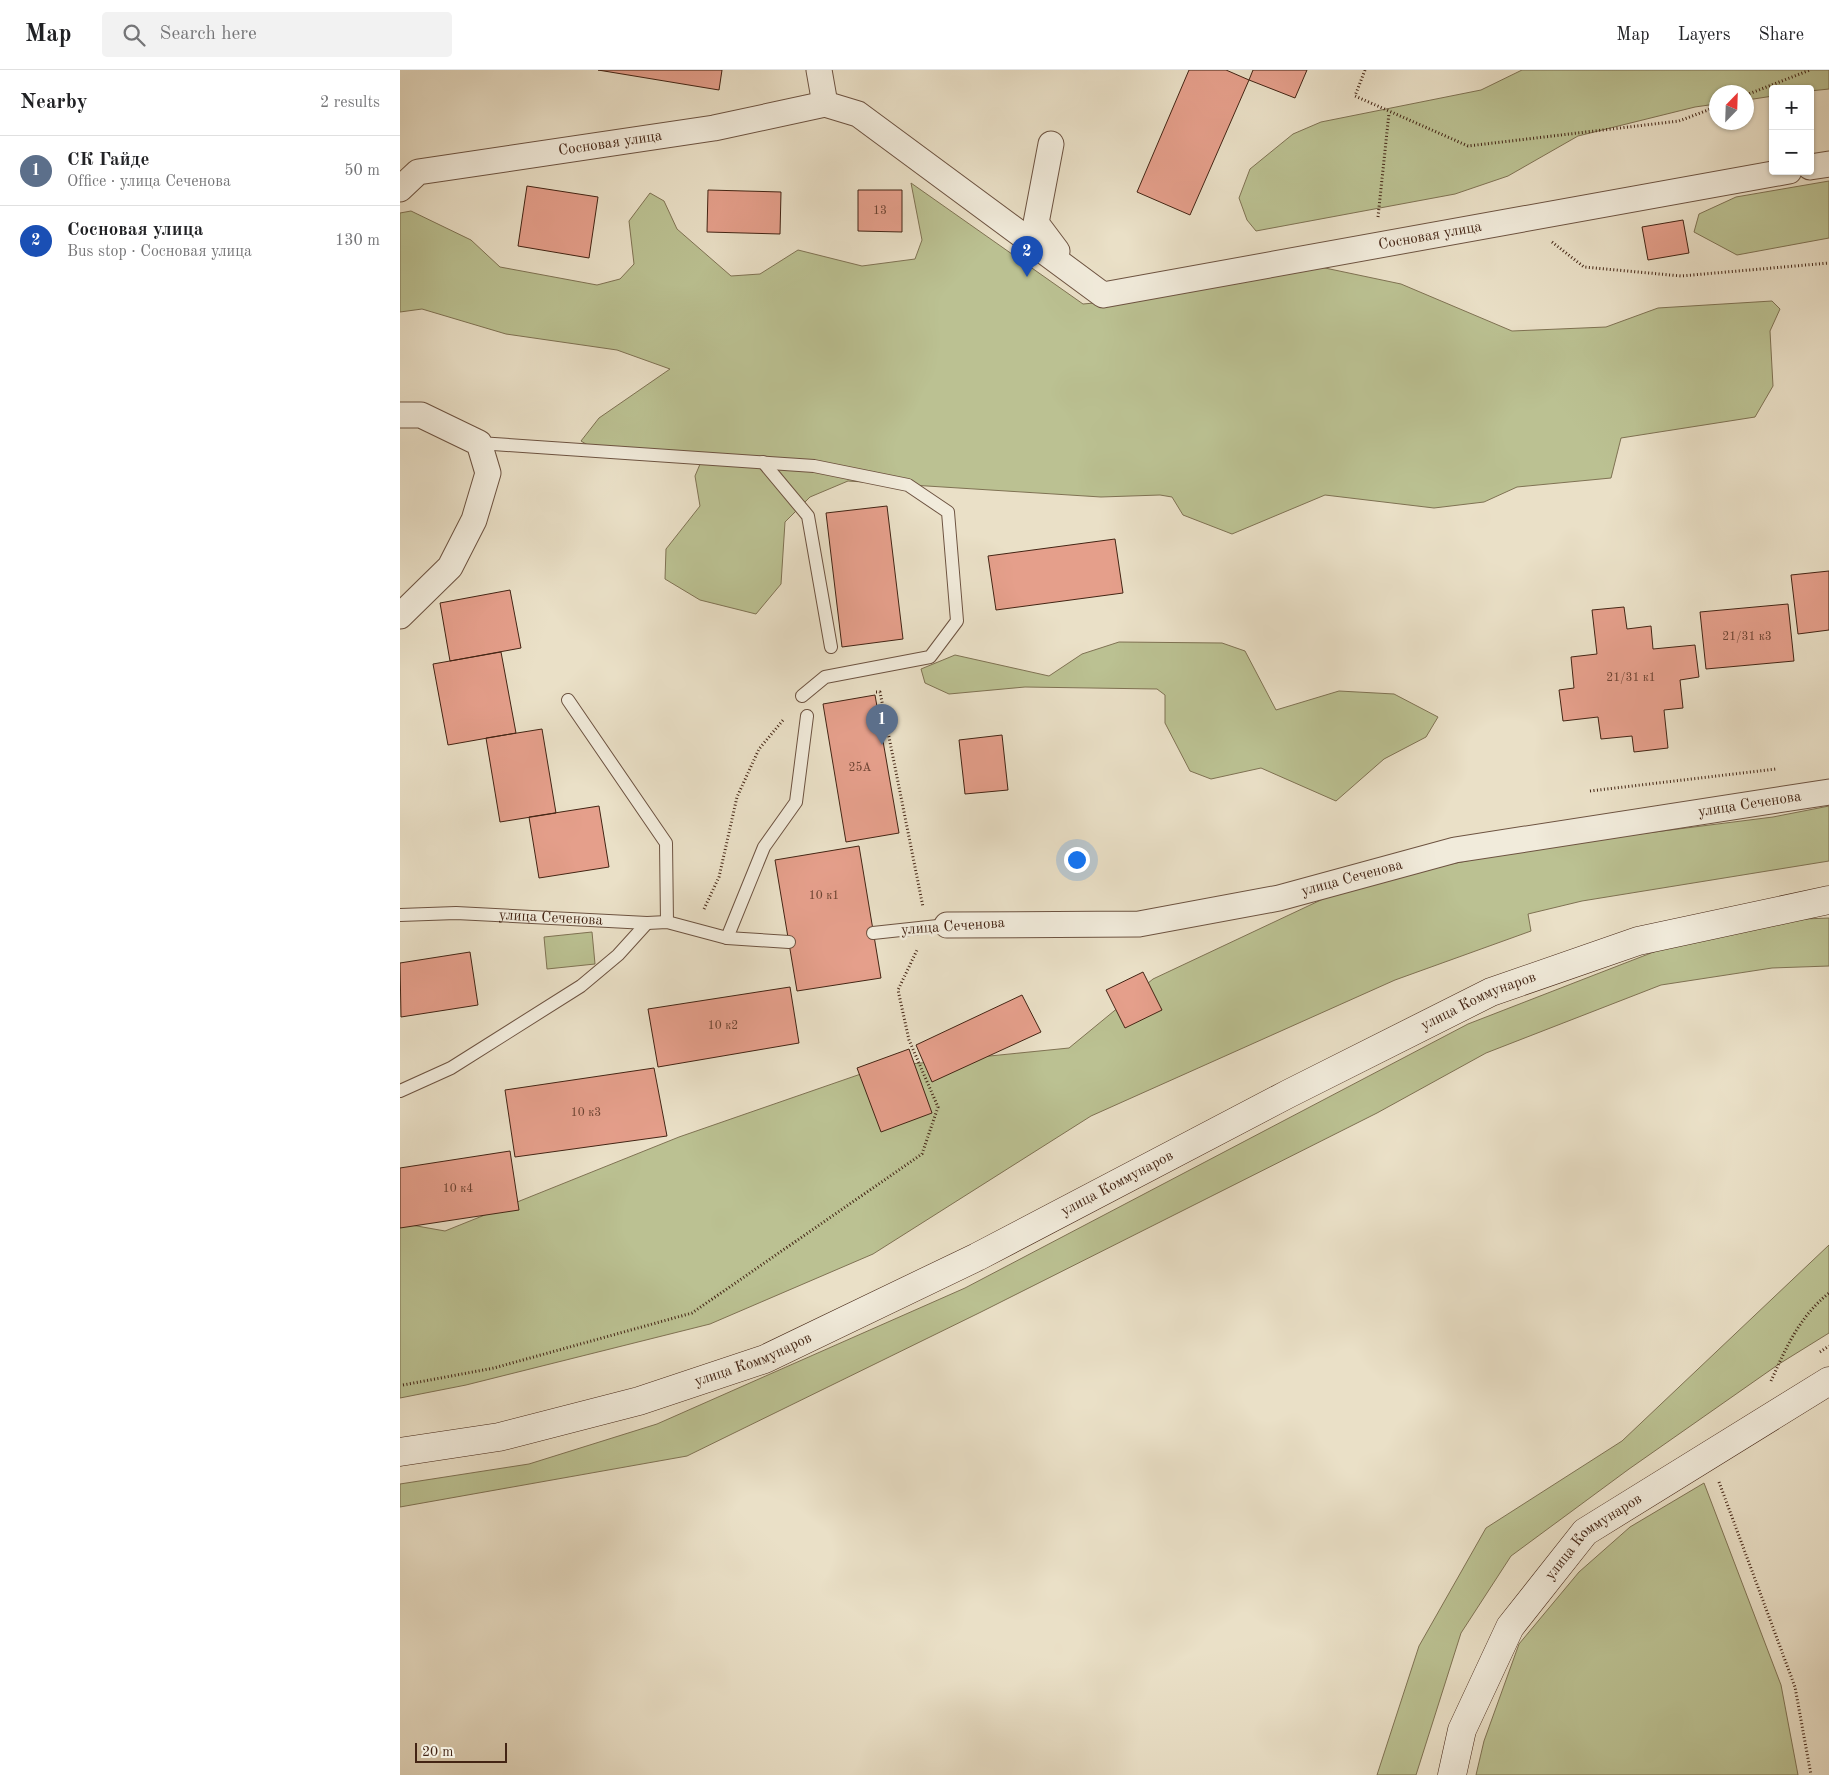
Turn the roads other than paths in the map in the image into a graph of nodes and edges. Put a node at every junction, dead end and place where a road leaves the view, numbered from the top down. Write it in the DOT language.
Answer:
graph roads {
  1 [pos="819,70"];
  2 [pos="825,104"];
  3 [pos="1051,144"];
  4 [pos="1829,164"];
  5 [pos="1814,167"];
  6 [pos="1769,175"];
  7 [pos="406,179"];
  8 [pos="1077,276"];
  9 [pos="400,414"];
  10 [pos="479,443"];
  11 [pos="763,462"];
  12 [pos="400,616"];
  13 [pos="831,646"];
  14 [pos="802,696"];
  15 [pos="568,700"];
  16 [pos="806,716"];
  17 [pos="1829,792"];
  18 [pos="1829,900"];
  19 [pos="400,915"];
  20 [pos="667,922"];
  21 [pos="647,923"];
  22 [pos="937,926"];
  23 [pos="873,933"];
  24 [pos="727,938"];
  25 [pos="789,942"];
  26 [pos="400,1092"];
  27 [pos="1829,1381"];
  28 [pos="400,1452"];
  29 [pos="1452,1775"];
  1 -- 2 [label="street"];
  2 -- 7 [label="street, Сосновая улица"];
  2 -- 8 [label="street, Сосновая улица"];
  3 -- 8 [label="street, Сосновая улица"];
  4 -- 5 [label="street"];
  6 -- 8 [label="street, Сосновая улица"];
  9 -- 10 [label="street"];
  10 -- 11 [label="lane"];
  10 -- 12 [label="street"];
  11 -- 13 [label="lane"];
  11 -- 14 [label="lane"];
  15 -- 20 [label="lane"];
  16 -- 24 [label="lane"];
  17 -- 22 [label="street, улица Сеченова"];
  18 -- 28 [label="main road, улица Коммунаров"];
  19 -- 21 [label="lane, улица Сеченова"];
  20 -- 21 [label="lane, улица Сеченова"];
  20 -- 24 [label="lane, улица Сеченова"];
  21 -- 26 [label="lane"];
  22 -- 23 [label="lane, улица Сеченова"];
  24 -- 25 [label="lane, улица Сеченова"];
  27 -- 29 [label="main road, улица Коммунаров"];
}
